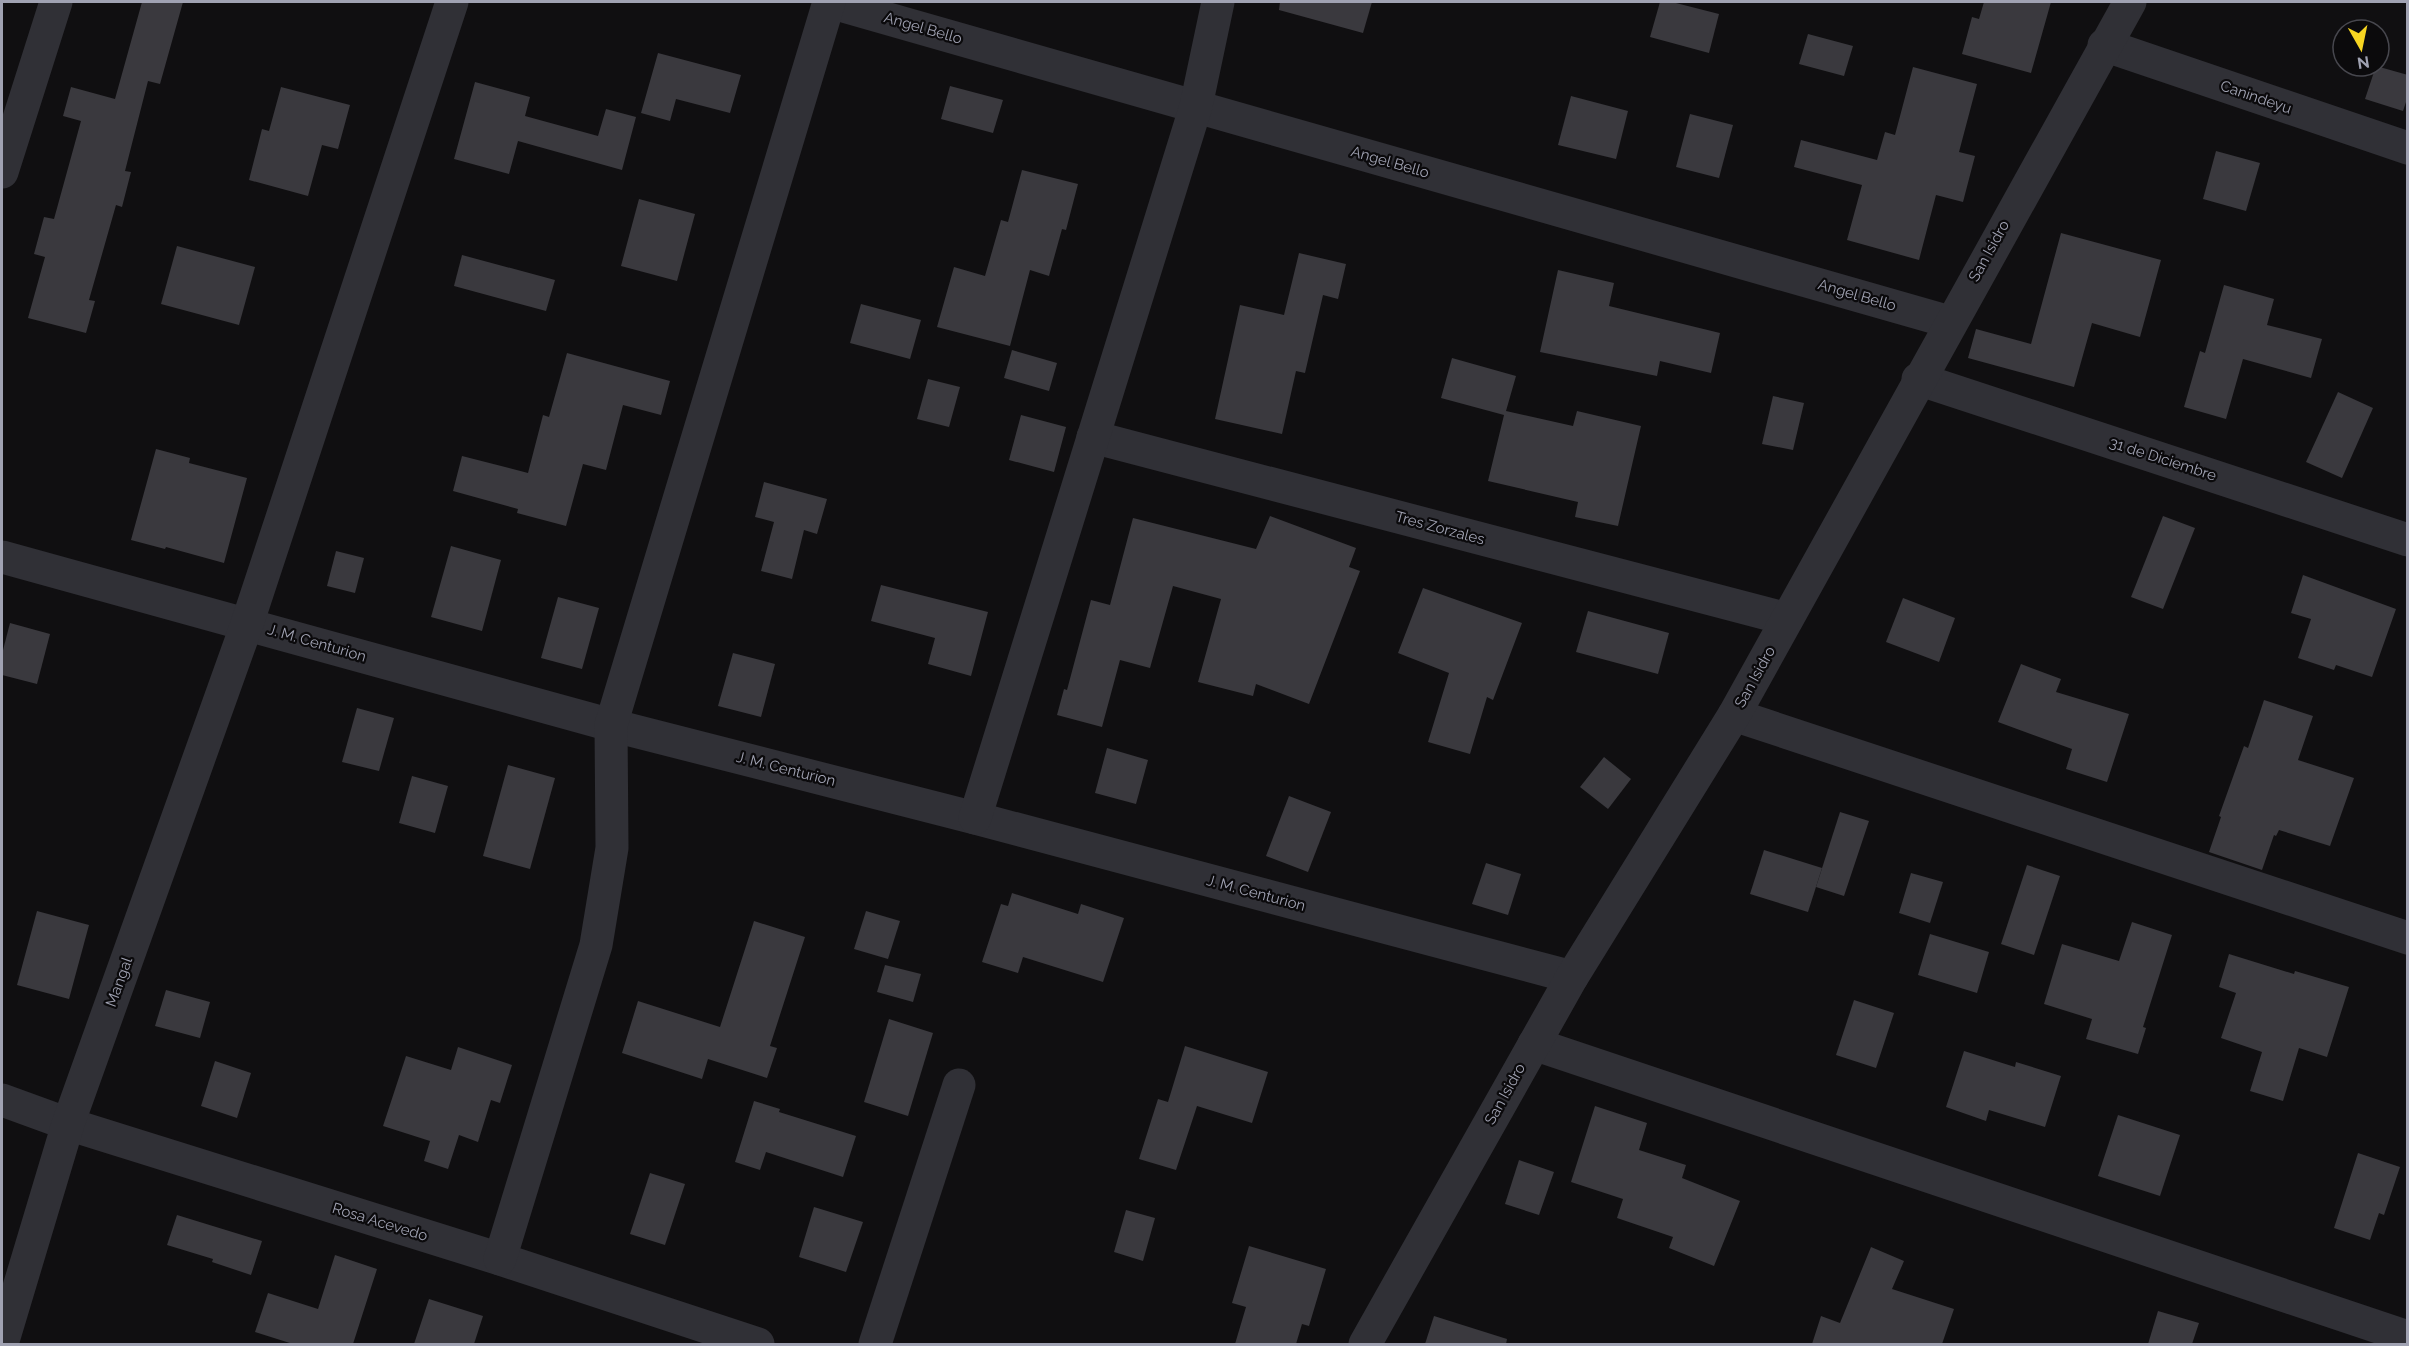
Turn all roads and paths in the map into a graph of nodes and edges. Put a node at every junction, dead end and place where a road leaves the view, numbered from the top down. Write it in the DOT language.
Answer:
graph roads {
  1 [pos="56,2"];
  2 [pos="452,2"];
  3 [pos="829,2"];
  4 [pos="1218,2"];
  5 [pos="2130,2"];
  6 [pos="2104,45"];
  7 [pos="1196,106"];
  8 [pos="2408,148"];
  9 [pos="2,172"];
  10 [pos="1950,322"];
  11 [pos="1918,379"];
  12 [pos="1093,437"];
  13 [pos="2408,540"];
  14 [pos="2,557"];
  15 [pos="1786,619"];
  16 [pos="247,624"];
  17 [pos="1734,715"];
  18 [pos="611,725"];
  19 [pos="975,818"];
  20 [pos="2408,938"];
  21 [pos="1572,977"];
  22 [pos="1534,1044"];
  23 [pos="959,1085"];
  24 [pos="2,1100"];
  25 [pos="68,1124"];
  26 [pos="500,1259"];
  27 [pos="2408,1337"];
  28 [pos="2,1344"];
  29 [pos="758,1344"];
  30 [pos="875,1344"];
  31 [pos="1365,1344"];
  1 -- 9 [label="street"];
  2 -- 16 [label="street, Mangal"];
  3 -- 7 [label="street, Angel Bello"];
  3 -- 18 [label="street"];
  4 -- 7 [label="street"];
  5 -- 6 [label="street, San Isidro"];
  6 -- 8 [label="street, Canindeyu"];
  6 -- 10 [label="street, San Isidro"];
  7 -- 10 [label="street, Angel Bello"];
  7 -- 12 [label="street"];
  10 -- 11 [label="street, San Isidro"];
  11 -- 13 [label="street, 31 de Diciembre"];
  11 -- 15 [label="street, San Isidro"];
  12 -- 15 [label="street, Tres Zorzales"];
  12 -- 19 [label="street"];
  14 -- 16 [label="street, J. M. Centurion"];
  15 -- 17 [label="street, San Isidro"];
  16 -- 18 [label="street, J. M. Centurion"];
  16 -- 25 [label="street, Mangal"];
  17 -- 20 [label="street"];
  17 -- 21 [label="street, San Isidro"];
  18 -- 19 [label="street, J. M. Centurion"];
  18 -- 26 [label="street"];
  19 -- 21 [label="street, J. M. Centurion"];
  21 -- 22 [label="street, San Isidro"];
  22 -- 27 [label="street"];
  22 -- 31 [label="street, San Isidro"];
  23 -- 30 [label="street"];
  24 -- 25 [label="street, Rosa Acevedo"];
  25 -- 26 [label="street, Rosa Acevedo"];
  25 -- 28 [label="street, Mangal"];
  26 -- 29 [label="street, Rosa Acevedo"];
}
